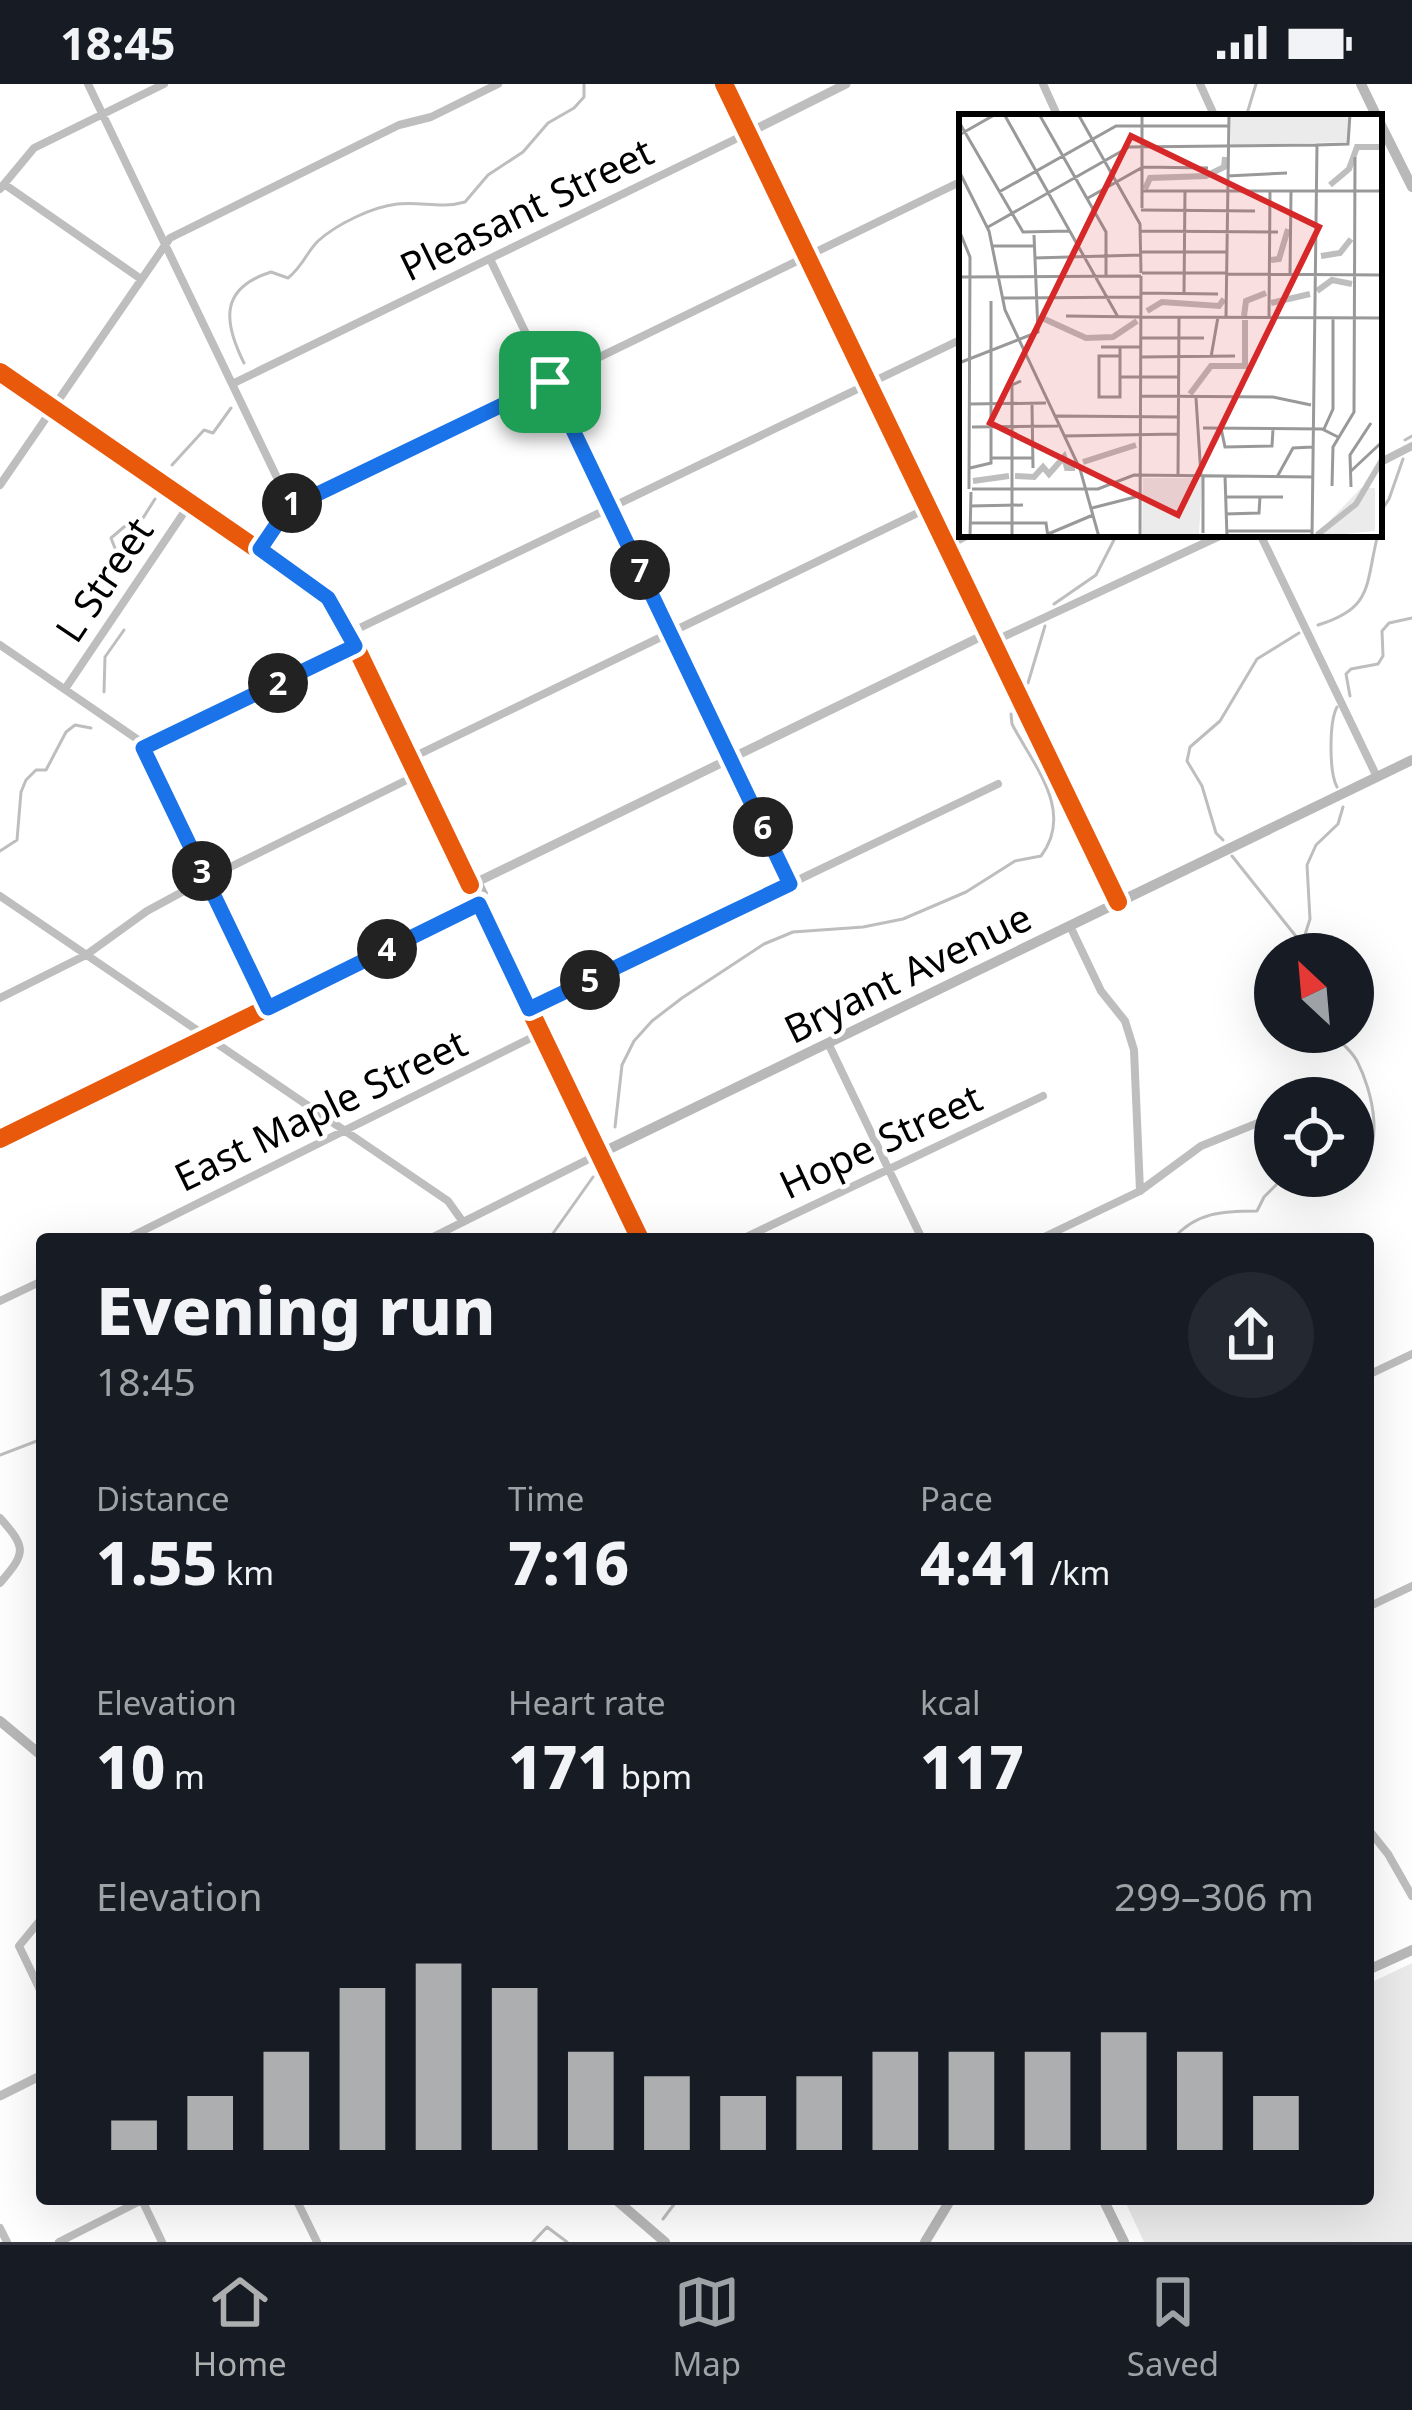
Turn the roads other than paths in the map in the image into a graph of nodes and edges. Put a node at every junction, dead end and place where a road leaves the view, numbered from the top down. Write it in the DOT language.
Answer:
graph roads {
  1 [pos="88,84"];
  2 [pos="164,84"];
  3 [pos="498,84"];
  4 [pos="724,84"];
  5 [pos="846,84"];
  6 [pos="1042,84"];
  7 [pos="1200,84"];
  8 [pos="1361,84"];
  9 [pos="102,114"];
  10 [pos="1057,114"];
  11 [pos="1214,114"];
  12 [pos="1375,114"];
  13 [pos="1382,129"];
  14 [pos="748,133"];
  15 [pos="959,183"];
  16 [pos="2,187"];
  17 [pos="1412,187"];
  18 [pos="164,244"];
  19 [pos="807,256"];
  20 [pos="490,259"];
  21 [pos="140,278"];
  22 [pos="959,341"];
  23 [pos="0,372"];
  24 [pos="550,382"];
  25 [pos="868,383"];
  26 [pos="232,385"];
  27 [pos="52,408"];
  28 [pos="1412,446"];
  29 [pos="1382,461"];
  30 [pos="0,485"];
  31 [pos="191,502"];
  32 [pos="286,503"];
  33 [pos="610,507"];
  34 [pos="928,508"];
  35 [pos="964,537"];
  36 [pos="1217,537"];
  37 [pos="1261,537"];
  38 [pos="947,546"];
  39 [pos="260,549"];
  40 [pos="349,633"];
  41 [pos="670,633"];
  42 [pos="990,638"];
  43 [pos="0,645"];
  44 [pos="355,646"];
  45 [pos="65,689"];
  46 [pos="143,748"];
  47 [pos="730,758"];
  48 [pos="409,759"];
  49 [pos="1412,760"];
  50 [pos="417,775"];
  51 [pos="1377,777"];
  52 [pos="998,784"];
  53 [pos="206,879"];
  54 [pos="474,883"];
  55 [pos="790,884"];
  56 [pos="0,896"];
  57 [pos="1118,902"];
  58 [pos="479,904"];
  59 [pos="1070,926"];
  60 [pos="86,955"];
  61 [pos="0,998"];
  62 [pos="268,1008"];
  63 [pos="529,1009"];
  64 [pos="541,1034"];
  65 [pos="206,1038"];
  66 [pos="828,1043"];
  67 [pos="1043,1096"];
  68 [pos="1254,1125"];
  69 [pos="344,1132"];
  70 [pos="0,1139"];
  71 [pos="599,1154"];
  72 [pos="889,1169"];
  73 [pos="1140,1190"];
  74 [pos="464,1222"];
  75 [pos="138,1233"];
  76 [pos="441,1233"];
  77 [pos="637,1233"];
  78 [pos="755,1233"];
  79 [pos="919,1233"];
  80 [pos="1052,1233"];
  81 [pos="36,1284"];
  82 [pos="0,1301"];
  83 [pos="1412,1354"];
  84 [pos="1374,1372"];
  85 [pos="0,1518"];
  86 [pos="0,1583"];
  87 [pos="1412,1586"];
  88 [pos="1374,1604"];
  89 [pos="0,1720"];
  90 [pos="36,1751"];
  91 [pos="1374,1836"];
  92 [pos="1412,1897"];
  93 [pos="36,1925"];
  94 [pos="1412,1950"];
  95 [pos="1374,1967"];
  96 [pos="36,1981"];
  97 [pos="36,2078"];
  98 [pos="0,2096"];
  99 [pos="130,2205"];
  100 [pos="145,2205"];
  101 [pos="299,2205"];
  102 [pos="622,2205"];
  103 [pos="947,2205"];
  104 [pos="1106,2205"];
  105 [pos="0,2228"];
  106 [pos="7,2242"];
  107 [pos="59,2242"];
  108 [pos="162,2242"];
  109 [pos="317,2242"];
  110 [pos="665,2242"];
  111 [pos="925,2242"];
  112 [pos="1124,2242"];
  1 -- 9 [label="street"];
  2 -- 9 [label="street"];
  3 -- 18 [label="street"];
  4 -- 14 [label="street"];
  5 -- 14 [label="street, Pleasant Street"];
  6 -- 10 [label="street"];
  7 -- 11 [label="street"];
  8 -- 12 [label="main road"];
  9 -- 16 [label="street"];
  9 -- 18 [label="street"];
  13 -- 17 [label="main road"];
  14 -- 19 [label="street"];
  14 -- 20 [label="street, Pleasant Street"];
  15 -- 19 [label="street"];
  16 -- 21 [label="street"];
  18 -- 21 [label="street"];
  18 -- 26 [label="street"];
  19 -- 24 [label="street"];
  19 -- 25 [label="street"];
  20 -- 24 [label="street"];
  20 -- 26 [label="street, Pleasant Street"];
  21 -- 27 [label="street"];
  22 -- 25 [label="street"];
  23 -- 27 [label="main road"];
  24 -- 32 [label="street"];
  24 -- 33 [label="street"];
  25 -- 33 [label="street"];
  25 -- 34 [label="street"];
  26 -- 32 [label="street"];
  27 -- 30 [label="street"];
  27 -- 31 [label="main road"];
  28 -- 29 [label="street"];
  31 -- 39 [label="main road"];
  31 -- 45 [label="street, L Street"];
  32 -- 39 [label="street"];
  33 -- 40 [label="street"];
  33 -- 41 [label="street"];
  34 -- 38 [label="street"];
  34 -- 41 [label="street"];
  35 -- 38 [label="street"];
  36 -- 42 [label="street"];
  37 -- 51 [label="street"];
  38 -- 42 [label="street"];
  39 -- 40 [label="main road"];
  40 -- 44 [label="main road"];
  41 -- 47 [label="street"];
  41 -- 48 [label="street"];
  42 -- 47 [label="street"];
  42 -- 57 [label="street"];
  43 -- 45 [label="street"];
  44 -- 46 [label="street"];
  44 -- 48 [label="main road"];
  45 -- 46 [label="street"];
  46 -- 53 [label="street"];
  47 -- 54 [label="street"];
  47 -- 55 [label="street"];
  48 -- 50 [label="main road"];
  49 -- 51 [label="main road, Bryant Avenue"];
  50 -- 53 [label="street"];
  50 -- 54 [label="main road"];
  51 -- 57 [label="main road, Bryant Avenue"];
  52 -- 55 [label="street"];
  53 -- 60 [label="street"];
  53 -- 62 [label="street"];
  54 -- 58 [label="main road"];
  55 -- 63 [label="street"];
  56 -- 60 [label="street"];
  57 -- 59 [label="main road, Bryant Avenue"];
  58 -- 62 [label="main road"];
  58 -- 63 [label="main road"];
  59 -- 66 [label="main road, Bryant Avenue"];
  59 -- 73 [label="street"];
  60 -- 61 [label="street"];
  60 -- 65 [label="street"];
  62 -- 65 [label="main road"];
  63 -- 64 [label="main road"];
  64 -- 69 [label="street, East Maple Street"];
  64 -- 71 [label="main road"];
  65 -- 69 [label="street"];
  65 -- 70 [label="main road"];
  66 -- 71 [label="main road, Bryant Avenue"];
  66 -- 72 [label="street"];
  67 -- 72 [label="street, Hope Street"];
  68 -- 73 [label="street"];
  69 -- 74 [label="street"];
  69 -- 75 [label="street, East Maple Street"];
  71 -- 74 [label="street, Bryant Avenue"];
  71 -- 77 [label="main road"];
  72 -- 78 [label="street, Hope Street"];
  72 -- 79 [label="street"];
  73 -- 80 [label="street"];
  74 -- 76 [label="street, Bryant Avenue"];
  81 -- 82 [label="street"];
  83 -- 84 [label="street"];
  85 -- 86 [label="street"];
  87 -- 88 [label="street"];
  89 -- 90 [label="main road"];
  91 -- 92 [label="street"];
  93 -- 96 [label="street"];
  94 -- 95 [label="main road"];
  97 -- 98 [label="street"];
  99 -- 107 [label="street"];
  100 -- 108 [label="street"];
  101 -- 109 [label="street"];
  102 -- 110 [label="main road"];
  103 -- 111 [label="main road"];
  104 -- 112 [label="main road"];
  105 -- 106 [label="street"];
}
